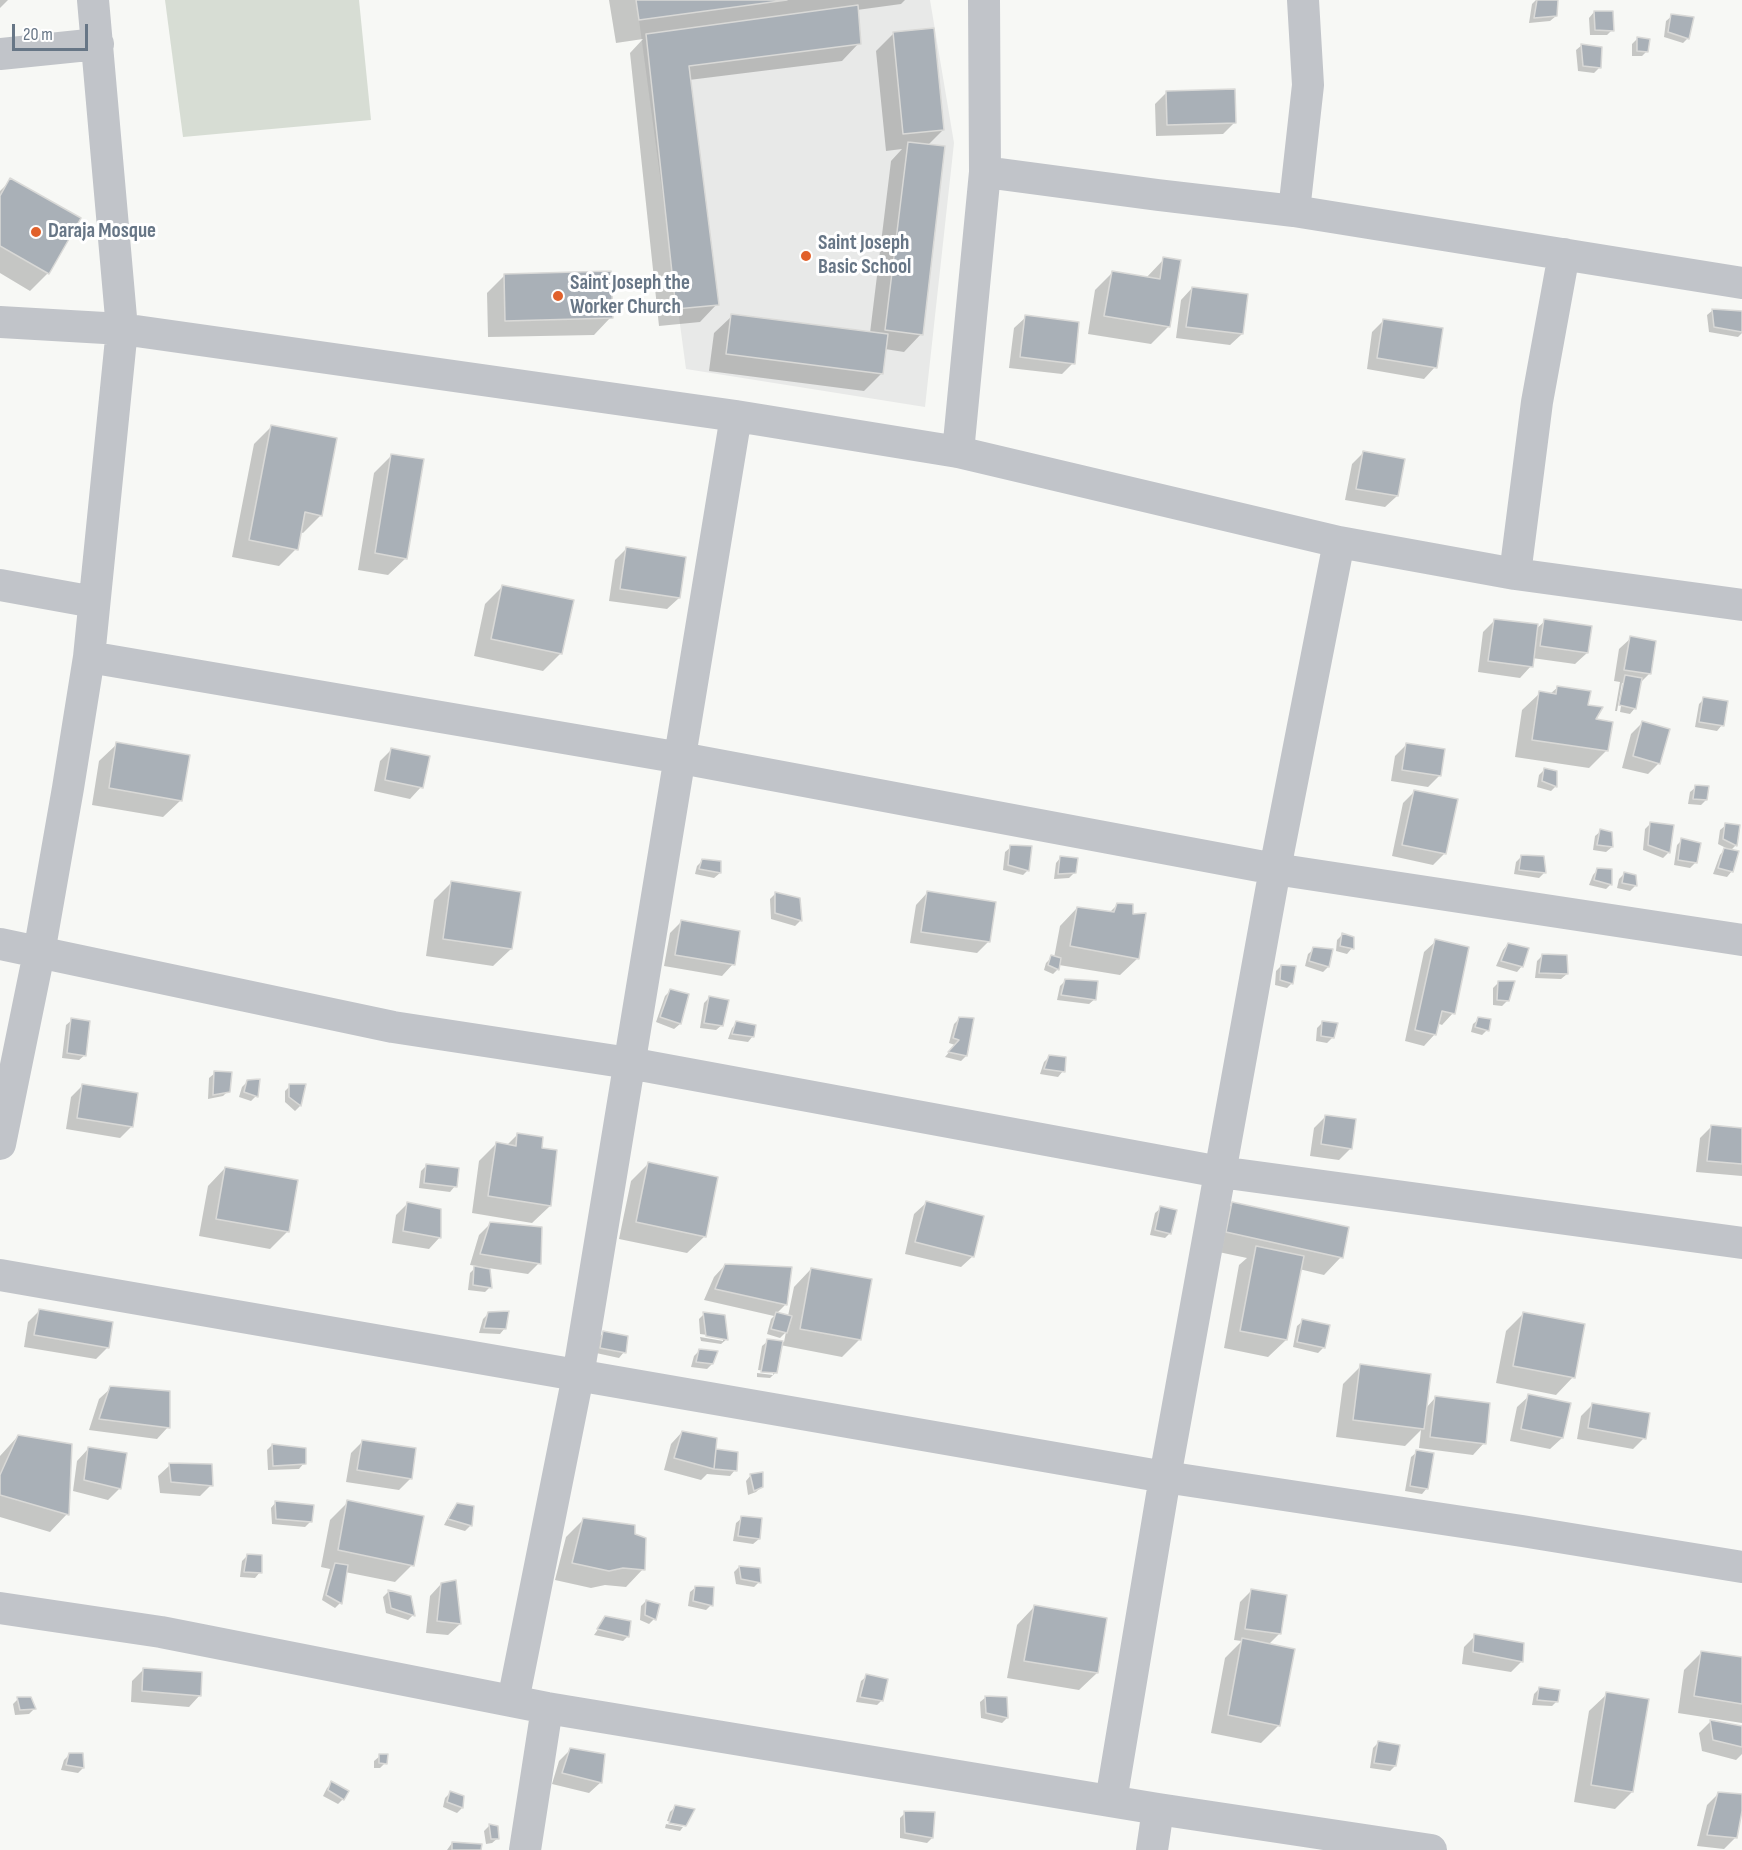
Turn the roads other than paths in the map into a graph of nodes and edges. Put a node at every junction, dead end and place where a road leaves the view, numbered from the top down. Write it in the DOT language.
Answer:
graph roads {
  1 [pos="93,0"];
  2 [pos="984,0"];
  3 [pos="1303,0"];
  4 [pos="98,44"];
  5 [pos="0,54"];
  6 [pos="985,172"];
  7 [pos="1294,211"];
  8 [pos="1564,254"];
  9 [pos="1742,283"];
  10 [pos="0,322"];
  11 [pos="122,329"];
  12 [pos="736,416"];
  13 [pos="957,453"];
  14 [pos="1339,542"];
  15 [pos="1515,574"];
  16 [pos="0,585"];
  17 [pos="94,602"];
  18 [pos="1742,605"];
  19 [pos="89,657"];
  20 [pos="681,758"];
  21 [pos="1275,869"];
  22 [pos="1742,940"];
  23 [pos="0,944"];
  24 [pos="39,954"];
  25 [pos="629,1063"];
  26 [pos="1,1137"];
  27 [pos="1220,1172"];
  28 [pos="1742,1243"];
  29 [pos="0,1275"];
  30 [pos="578,1376"];
  31 [pos="1165,1477"];
  32 [pos="1742,1567"];
  33 [pos="0,1608"];
  34 [pos="513,1701"];
  35 [pos="548,1708"];
  36 [pos="1111,1801"];
  37 [pos="1158,1809"];
  38 [pos="525,1850"];
  39 [pos="1152,1850"];
  40 [pos="1431,1850"];
  1 -- 4 [label="street"];
  2 -- 6 [label="street"];
  3 -- 7 [label="street"];
  4 -- 5 [label="street"];
  4 -- 11 [label="street"];
  6 -- 7 [label="street"];
  6 -- 13 [label="street"];
  7 -- 8 [label="street"];
  8 -- 9 [label="street"];
  8 -- 15 [label="street"];
  10 -- 11 [label="street"];
  11 -- 12 [label="street"];
  11 -- 17 [label="street"];
  12 -- 13 [label="street"];
  12 -- 20 [label="street"];
  13 -- 14 [label="street"];
  14 -- 15 [label="street"];
  14 -- 21 [label="street"];
  15 -- 18 [label="street"];
  16 -- 17 [label="street"];
  17 -- 19 [label="street"];
  19 -- 20 [label="street"];
  19 -- 24 [label="street"];
  20 -- 21 [label="street"];
  20 -- 25 [label="street"];
  21 -- 22 [label="street"];
  21 -- 27 [label="street"];
  23 -- 24 [label="street"];
  24 -- 25 [label="street"];
  24 -- 26 [label="street"];
  25 -- 27 [label="street"];
  25 -- 30 [label="street"];
  27 -- 28 [label="street"];
  27 -- 31 [label="street"];
  29 -- 30 [label="street"];
  30 -- 31 [label="street"];
  30 -- 34 [label="street"];
  31 -- 32 [label="street"];
  31 -- 36 [label="street"];
  33 -- 34 [label="street"];
  34 -- 35 [label="street"];
  35 -- 36 [label="street"];
  35 -- 38 [label="street"];
  36 -- 37 [label="street"];
  37 -- 39 [label="street"];
  37 -- 40 [label="street"];
}
